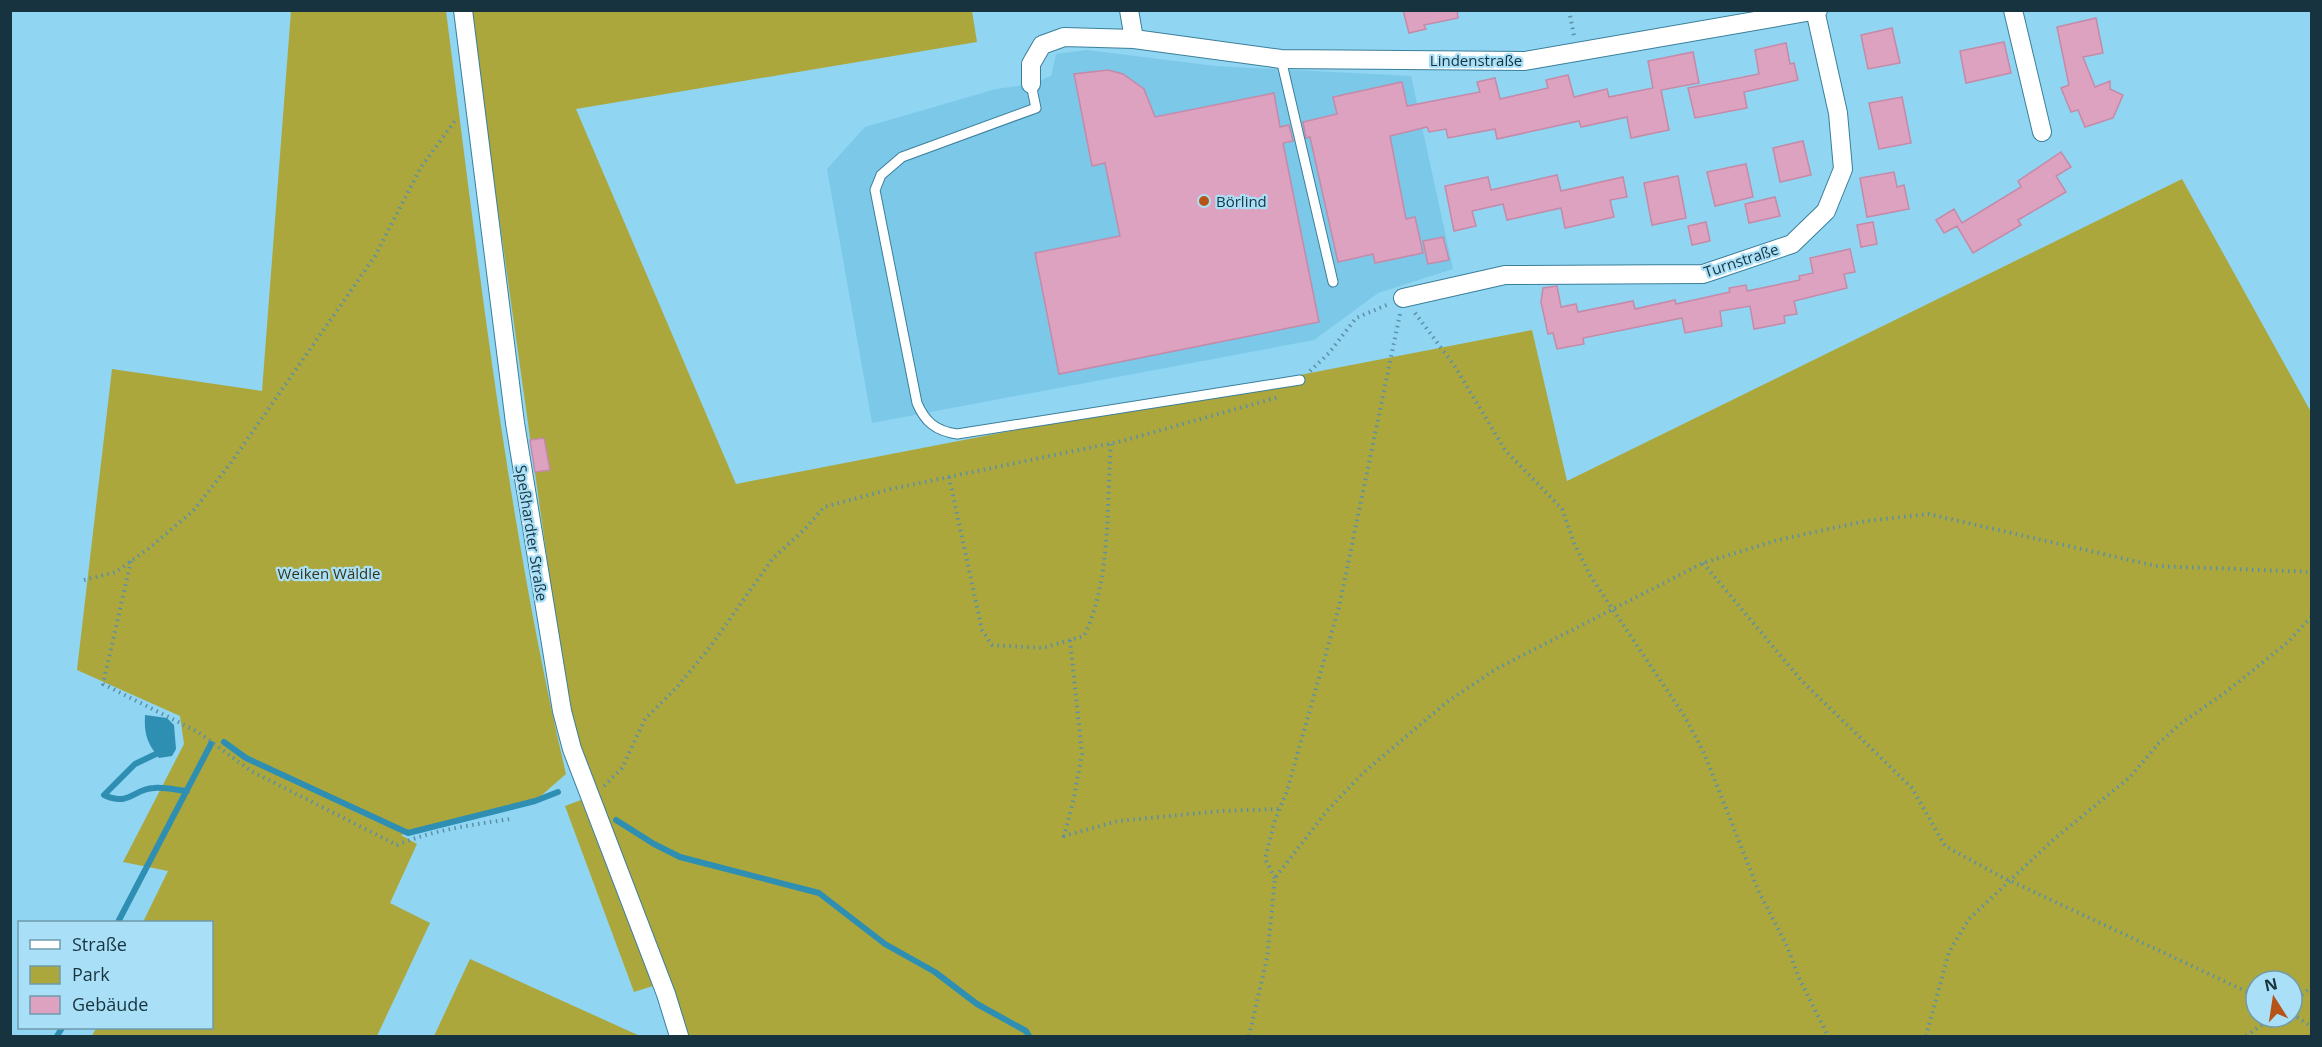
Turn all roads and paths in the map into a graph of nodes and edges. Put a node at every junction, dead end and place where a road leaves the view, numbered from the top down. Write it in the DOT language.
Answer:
graph roads {
  1 [pos="463,10"];
  2 [pos="1129,10"];
  3 [pos="2013,10"];
  4 [pos="1816,11"];
  5 [pos="1134,39"];
  6 [pos="1281,59"];
  7 [pos="1032,84"];
  8 [pos="474,95"];
  9 [pos="2042,132"];
  10 [pos="1333,282"];
  11 [pos="1403,298"];
  12 [pos="1300,380"];
  13 [pos="1111,443"];
  14 [pos="949,477"];
  15 [pos="131,561"];
  16 [pos="1703,563"];
  17 [pos="2312,572"];
  18 [pos="84,580"];
  19 [pos="1613,610"];
  20 [pos="2312,616"];
  21 [pos="1070,640"];
  22 [pos="591,800"];
  23 [pos="1280,809"];
  24 [pos="510,819"];
  25 [pos="1275,878"];
  26 [pos="2011,882"];
  27 [pos="2244,990"];
  28 [pos="679,1036"];
  29 [pos="1249,1036"];
  30 [pos="1828,1036"];
  31 [pos="1926,1036"];
  1 -- 8 [label="street, Speßhardter Straße"];
  2 -- 5 [label="street"];
  3 -- 9 [label="street"];
  4 -- 6 [label="street, Lindenstraße"];
  4 -- 11 [label="street, Turnstraße"];
  5 -- 6 [label="street, Lindenstraße"];
  5 -- 7 [label="street, Lindenstraße"];
  6 -- 10 [label="lane"];
  7 -- 12 [label="lane"];
  8 -- 15 [label="path"];
  8 -- 22 [label="street, Speßhardter Straße"];
  11 -- 12 [label="path"];
  11 -- 19 [label="path"];
  11 -- 23 [label="path"];
  12 -- 13 [label="path"];
  13 -- 14 [label="path"];
  13 -- 21 [label="path"];
  14 -- 21 [label="path"];
  14 -- 22 [label="path"];
  15 -- 18 [label="path"];
  15 -- 24 [label="path"];
  16 -- 17 [label="path"];
  16 -- 19 [label="path"];
  16 -- 26 [label="path"];
  19 -- 25 [label="path"];
  19 -- 30 [label="path"];
  20 -- 26 [label="path"];
  21 -- 23 [label="path"];
  22 -- 28 [label="street, Speßhardter Straße"];
  23 -- 25 [label="path"];
  25 -- 29 [label="path"];
  26 -- 27 [label="path"];
  26 -- 31 [label="path"];
}
